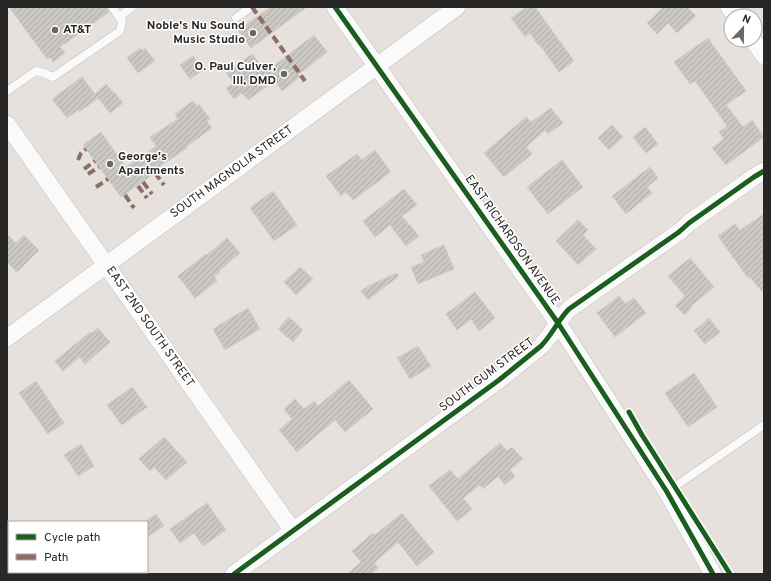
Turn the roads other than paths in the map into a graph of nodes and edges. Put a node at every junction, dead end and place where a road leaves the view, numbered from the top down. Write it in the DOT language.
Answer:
graph roads {
  1 [pos="112,7"];
  2 [pos="132,7"];
  3 [pos="251,7"];
  4 [pos="335,7"];
  5 [pos="457,7"];
  6 [pos="119,17"];
  7 [pos="236,18"];
  8 [pos="377,66"];
  9 [pos="7,91"];
  10 [pos="9,130"];
  11 [pos="764,171"];
  12 [pos="106,265"];
  13 [pos="558,323"];
  14 [pos="7,338"];
  15 [pos="764,425"];
  16 [pos="668,492"];
  17 [pos="293,531"];
  18 [pos="234,574"];
  19 [pos="713,574"];
  1 -- 6 [label="lane"];
  2 -- 6 [label="lane"];
  3 -- 7 [label="lane"];
  4 -- 8 [label="street, EAST RICHARDSON AVENUE"];
  5 -- 8 [label="street, SOUTH MAGNOLIA STREET"];
  6 -- 9 [label="lane"];
  8 -- 12 [label="street, SOUTH MAGNOLIA STREET"];
  8 -- 13 [label="street, EAST RICHARDSON AVENUE"];
  10 -- 12 [label="street, EAST 2ND SOUTH STREET"];
  11 -- 13 [label="street, SOUTH GUM STREET"];
  12 -- 14 [label="street, SOUTH MAGNOLIA STREET"];
  12 -- 17 [label="street, EAST 2ND SOUTH STREET"];
  13 -- 16 [label="street, EAST RICHARDSON AVENUE"];
  13 -- 17 [label="street, SOUTH GUM STREET"];
  15 -- 16 [label="lane"];
  16 -- 19 [label="street, EAST RICHARDSON AVENUE"];
  17 -- 18 [label="street, SOUTH GUM STREET"];
}
